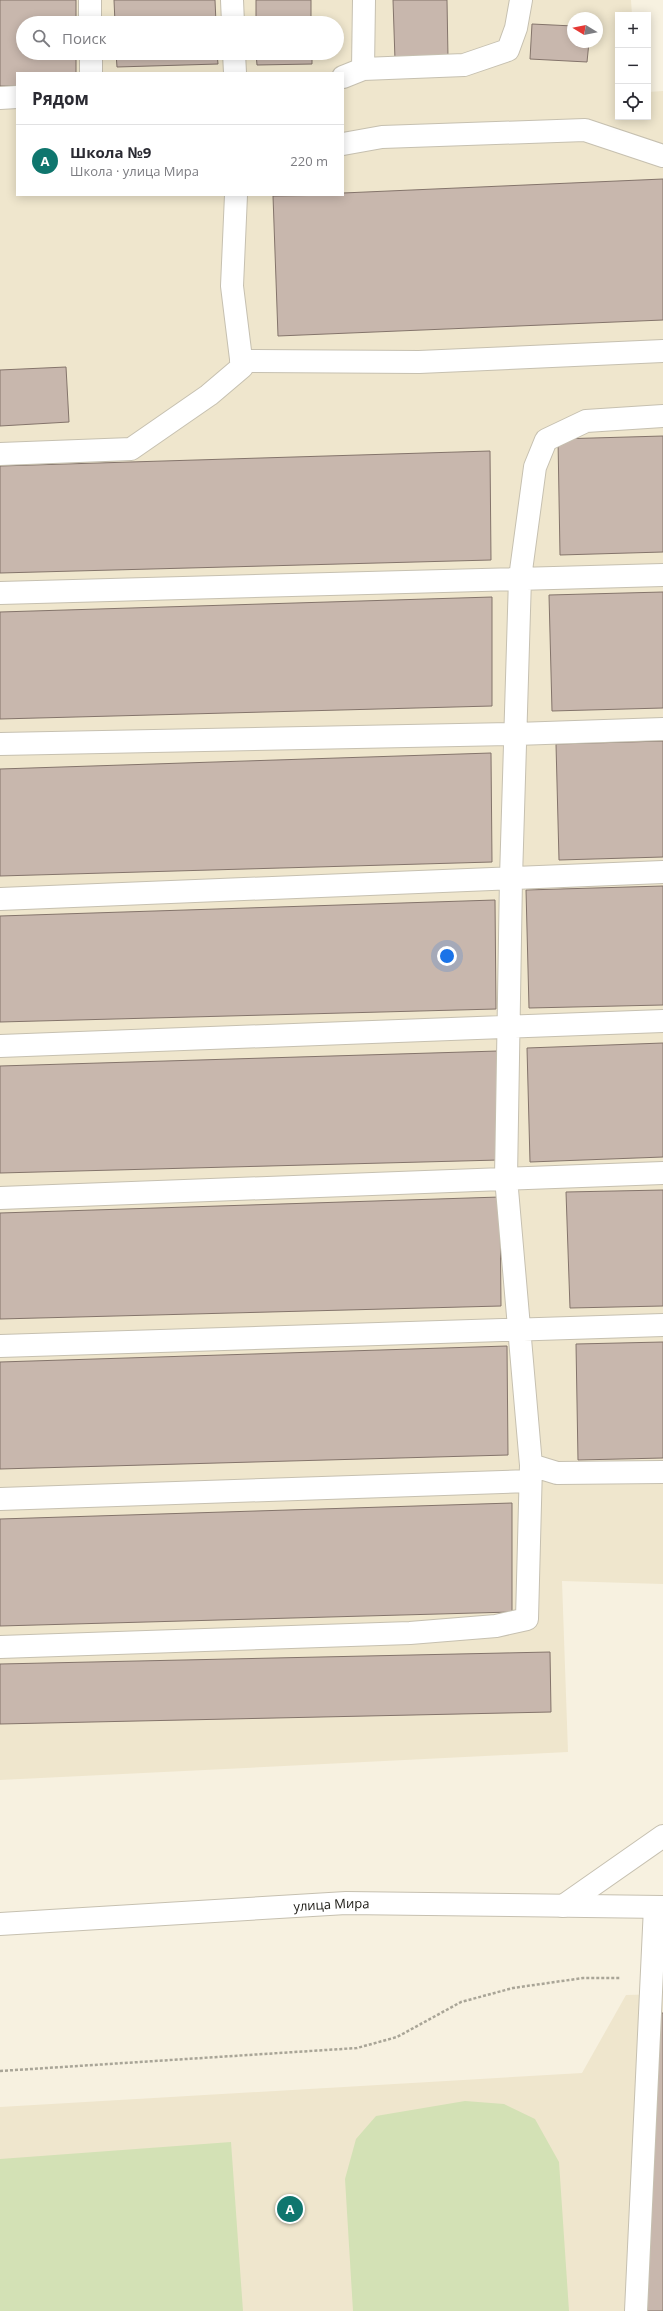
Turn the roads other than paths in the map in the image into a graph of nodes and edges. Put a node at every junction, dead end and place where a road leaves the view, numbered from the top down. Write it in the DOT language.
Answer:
graph roads {
  1 [pos="90,0"];
  2 [pos="232,0"];
  3 [pos="364,0"];
  4 [pos="521,0"];
  5 [pos="90,16"];
  6 [pos="233,16"];
  7 [pos="91,60"];
  8 [pos="234,60"];
  9 [pos="363,70"];
  10 [pos="91,72"];
  11 [pos="234,72"];
  12 [pos="344,77"];
  13 [pos="16,97"];
  14 [pos="0,98"];
  15 [pos="344,144"];
  16 [pos="663,156"];
  17 [pos="236,196"];
  18 [pos="663,351"];
  19 [pos="241,360"];
  20 [pos="663,416"];
  21 [pos="0,454"];
  22 [pos="663,574"];
  23 [pos="520,578"];
  24 [pos="0,594"];
  25 [pos="663,728"];
  26 [pos="516,734"];
  27 [pos="0,744"];
  28 [pos="663,872"];
  29 [pos="511,878"];
  30 [pos="0,899"];
  31 [pos="663,1021"];
  32 [pos="509,1026"];
  33 [pos="0,1046"];
  34 [pos="663,1173"];
  35 [pos="506,1178"];
  36 [pos="0,1198"];
  37 [pos="663,1325"];
  38 [pos="520,1329"];
  39 [pos="0,1346"];
  40 [pos="663,1472"];
  41 [pos="531,1473"];
  42 [pos="0,1499"];
  43 [pos="0,1647"];
  44 [pos="663,1836"];
  45 [pos="564,1906"];
  46 [pos="659,1907"];
  47 [pos="0,1924"];
  48 [pos="636,2311"];
  1 -- 5 [label="main road"];
  2 -- 6 [label="main road"];
  3 -- 9 [label="main road"];
  4 -- 9 [label="main road"];
  7 -- 10 [label="main road"];
  8 -- 11 [label="main road"];
  9 -- 12 [label="main road"];
  13 -- 14 [label="main road"];
  15 -- 16 [label="main road"];
  17 -- 19 [label="main road"];
  18 -- 19 [label="main road"];
  19 -- 21 [label="main road"];
  20 -- 23 [label="main road"];
  22 -- 23 [label="main road"];
  23 -- 24 [label="main road"];
  23 -- 26 [label="main road"];
  25 -- 26 [label="main road"];
  26 -- 27 [label="main road"];
  26 -- 29 [label="main road"];
  28 -- 29 [label="main road"];
  29 -- 30 [label="main road"];
  29 -- 32 [label="main road"];
  31 -- 32 [label="main road"];
  32 -- 33 [label="main road"];
  32 -- 35 [label="main road"];
  34 -- 35 [label="main road"];
  35 -- 36 [label="main road"];
  35 -- 38 [label="main road"];
  37 -- 38 [label="main road"];
  38 -- 39 [label="main road"];
  38 -- 41 [label="main road"];
  40 -- 41 [label="main road"];
  41 -- 42 [label="main road"];
  41 -- 43 [label="main road"];
  44 -- 45 [label="main road"];
  45 -- 46 [label="main road, улица Мира"];
  45 -- 47 [label="main road, улица Мира"];
  46 -- 48 [label="main road"];
}
